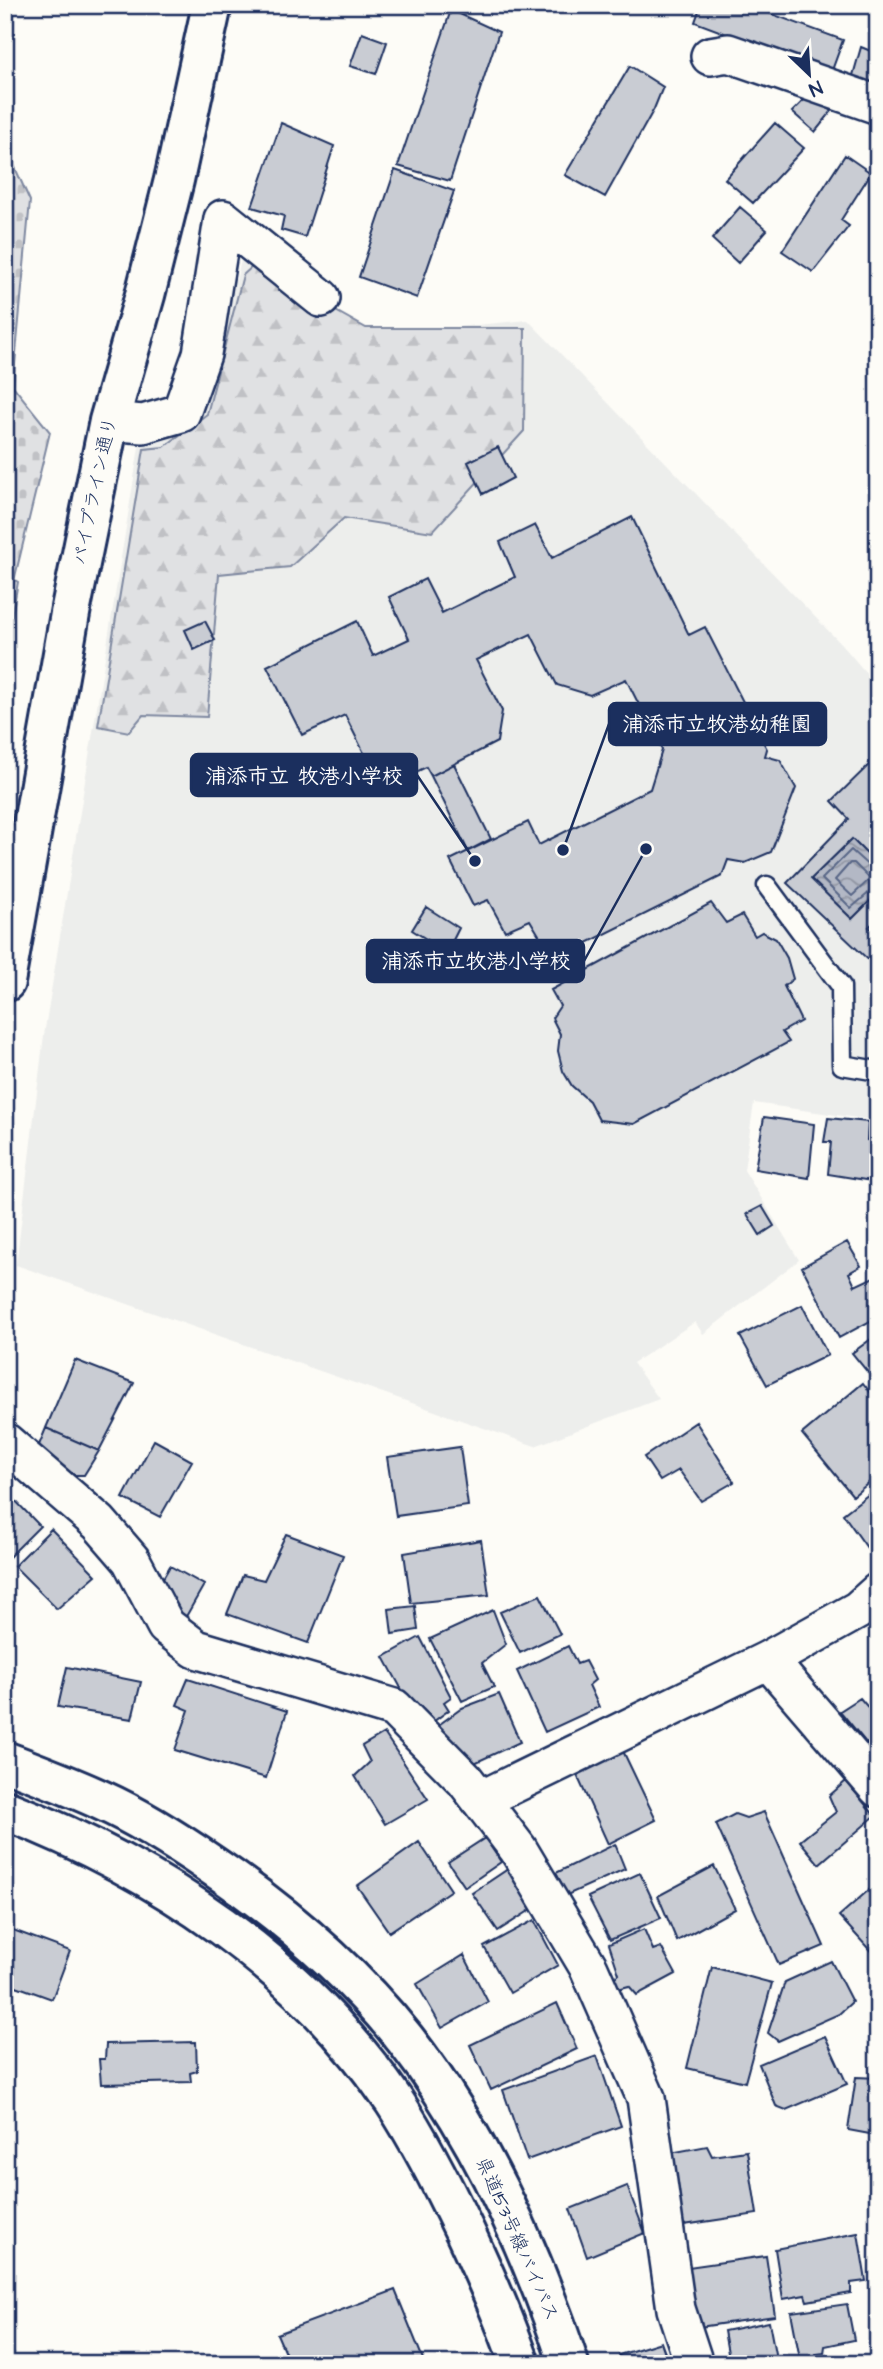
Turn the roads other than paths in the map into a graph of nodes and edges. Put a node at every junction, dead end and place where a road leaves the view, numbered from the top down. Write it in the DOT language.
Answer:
graph roads {
  1 [pos="212,5"];
  2 [pos="710,55"];
  3 [pos="878,104"];
  4 [pos="321,298"];
  5 [pos="109,421"];
  6 [pos="767,886"];
  7 [pos="5,982"];
  8 [pos="878,1071"];
  9 [pos="5,1442"];
  10 [pos="878,1591"];
  11 [pos="768,1660"];
  12 [pos="5,1761"];
  13 [pos="878,1788"];
  14 [pos="481,1800"];
  15 [pos="5,1810"];
  16 [pos="520,2364"];
  17 [pos="569,2364"];
  18 [pos="694,2364"];
  1 -- 5 [label="main road, パイプライン通り"];
  2 -- 3 [label="street"];
  4 -- 5 [label="street"];
  5 -- 7 [label="main road, パイプライン通り"];
  6 -- 8 [label="lane"];
  9 -- 14 [label="street"];
  10 -- 11 [label="street"];
  11 -- 13 [label="street"];
  11 -- 14 [label="street"];
  12 -- 17 [label="main road, 県道153号線バイパス"];
  14 -- 18 [label="street"];
  15 -- 16 [label="main road"];
}
